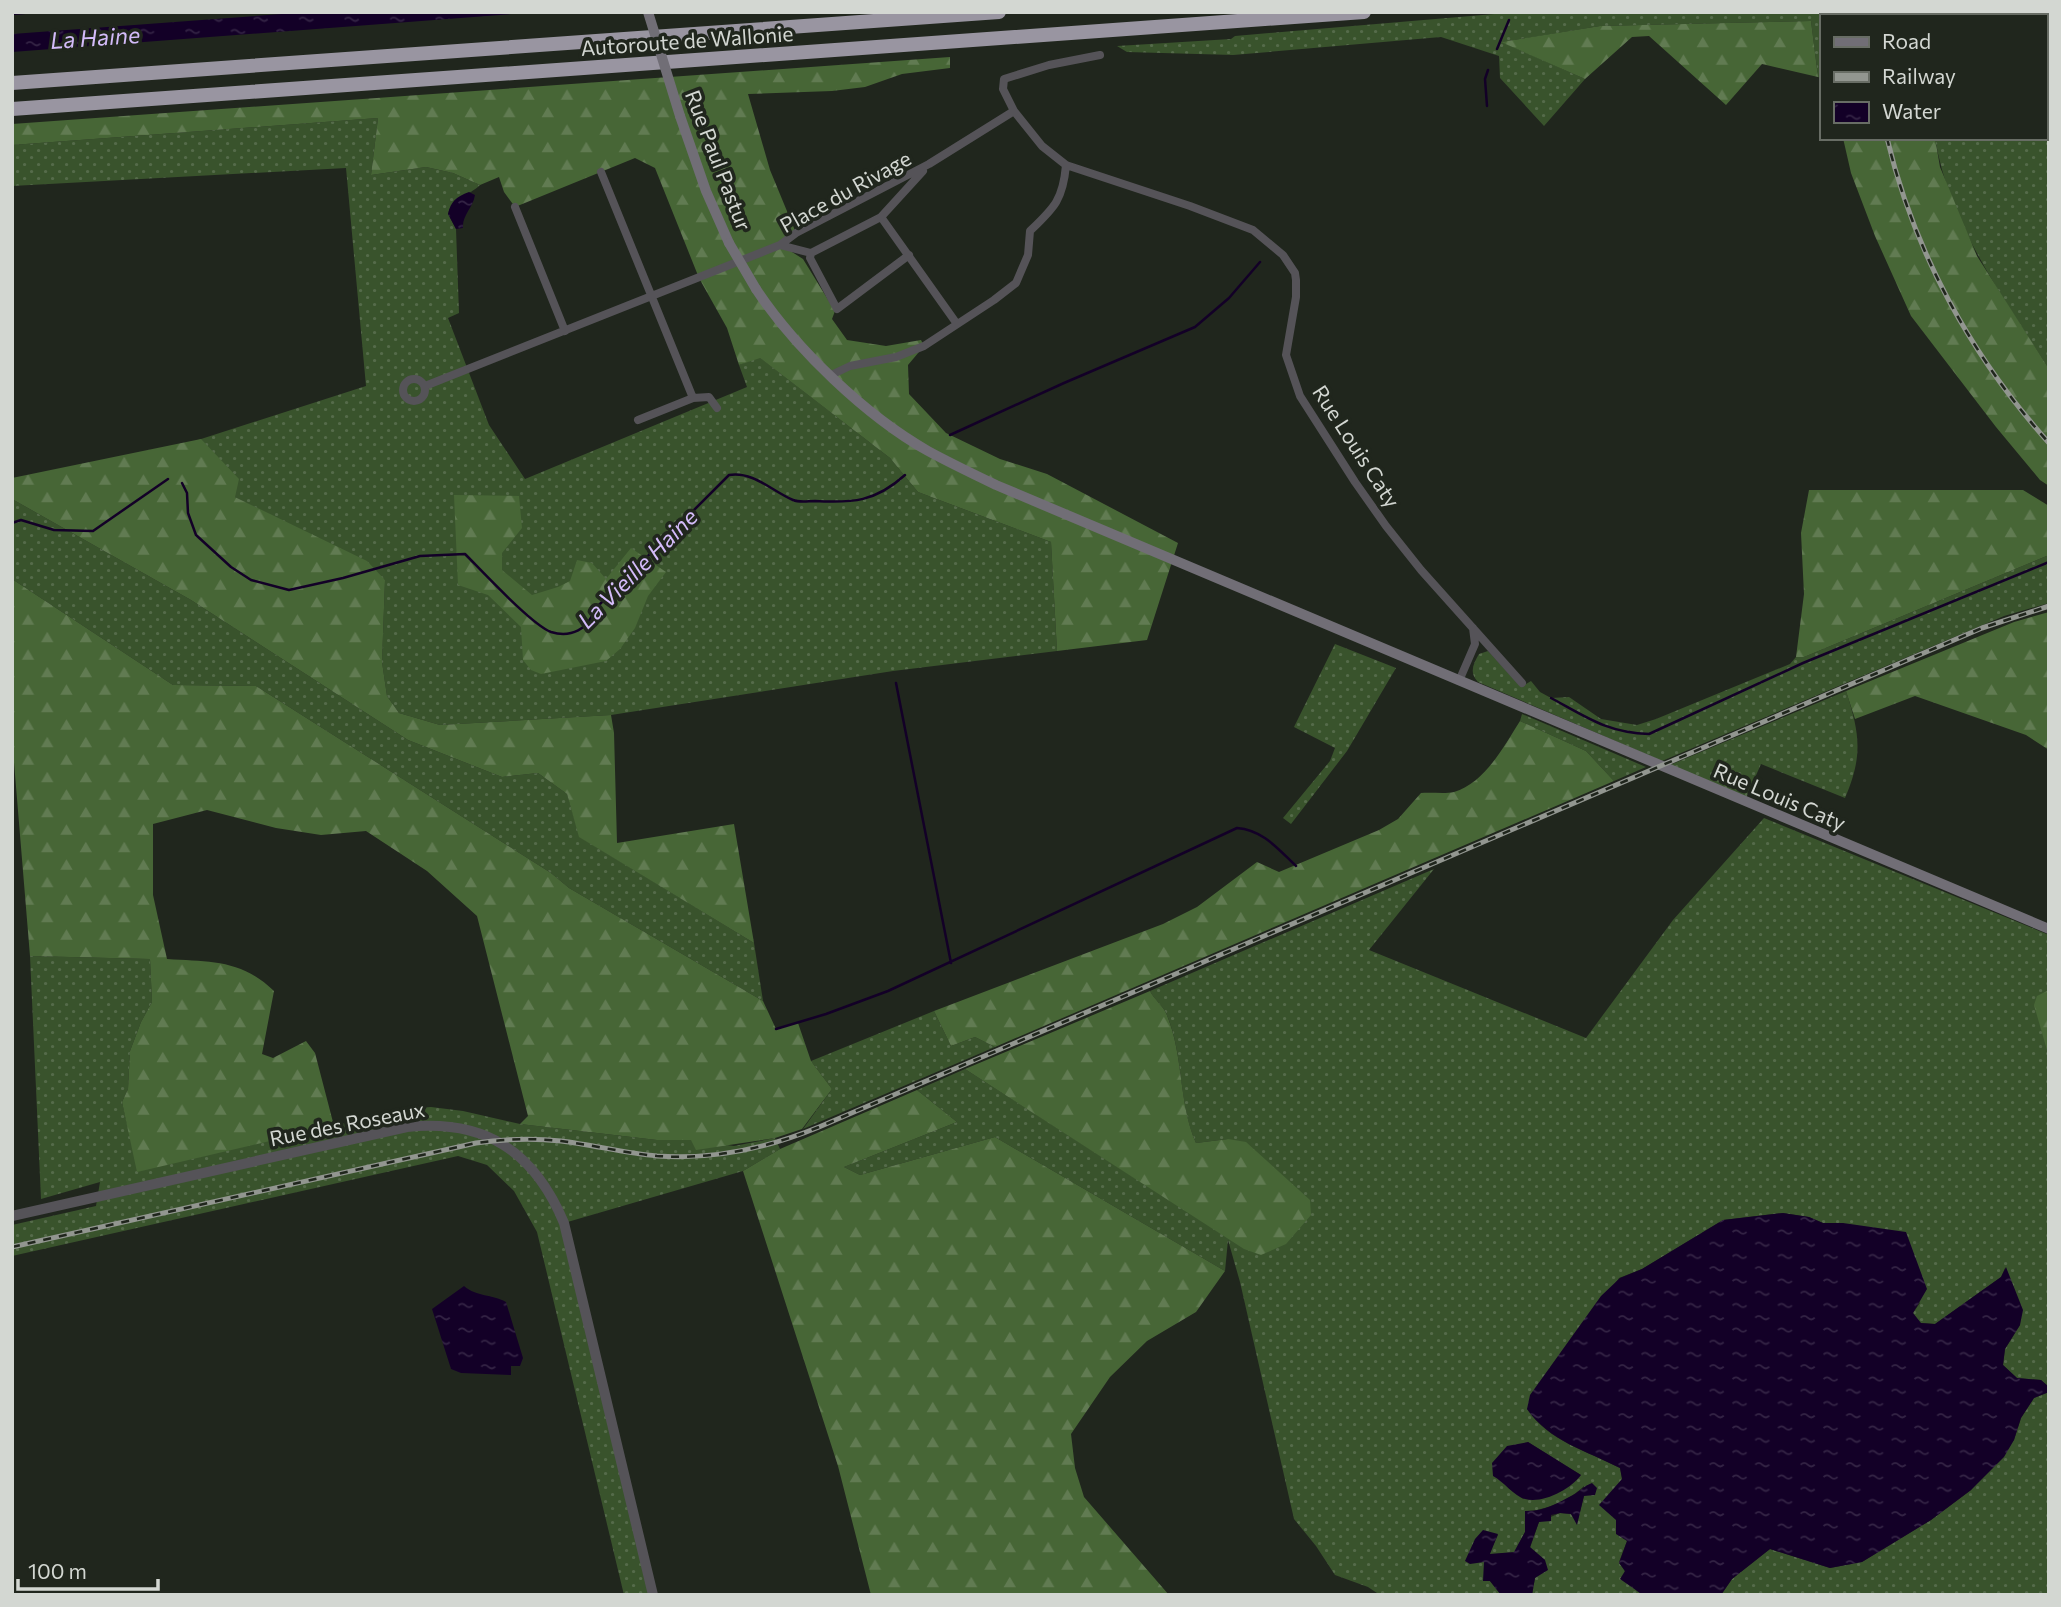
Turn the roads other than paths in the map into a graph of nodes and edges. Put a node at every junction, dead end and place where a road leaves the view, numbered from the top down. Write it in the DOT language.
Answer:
graph roads {
  1 [pos="648,12"];
  2 [pos="999,12"];
  3 [pos="1364,12"];
  4 [pos="1100,55"];
  5 [pos="12,83"];
  6 [pos="12,109"];
  7 [pos="1014,111"];
  8 [pos="929,164"];
  9 [pos="1066,166"];
  10 [pos="601,172"];
  11 [pos="515,207"];
  12 [pos="881,217"];
  13 [pos="780,245"];
  14 [pos="909,255"];
  15 [pos="810,256"];
  16 [pos="652,297"];
  17 [pos="957,324"];
  18 [pos="565,331"];
  19 [pos="831,375"];
  20 [pos="425,386"];
  21 [pos="692,398"];
  22 [pos="717,408"];
  23 [pos="638,420"];
  24 [pos="928,451"];
  25 [pos="1473,628"];
  26 [pos="1459,681"];
  27 [pos="1522,683"];
  28 [pos="2049,929"];
  29 [pos="12,1216"];
  30 [pos="653,1595"];
  1 -- 19 [label="main road, Rue Paul Pastur, bridge"];
  2 -- 5 [label="highway, Autoroute de Wallonie"];
  3 -- 6 [label="highway, Autoroute de Wallonie"];
  4 -- 7 [label="street, Rue Louis Caty"];
  7 -- 8 [label="street"];
  7 -- 9 [label="street, Rue Louis Caty"];
  8 -- 12 [label="street, Place du Rivage"];
  8 -- 13 [label="street, Place du Rivage"];
  9 -- 17 [label="street"];
  9 -- 25 [label="street, Rue Louis Caty"];
  10 -- 16 [label="street"];
  11 -- 18 [label="street"];
  12 -- 14 [label="street"];
  12 -- 15 [label="street, Place du Rivage"];
  13 -- 15 [label="street, Place du Rivage"];
  13 -- 16 [label="street"];
  14 -- 15 [label="street"];
  14 -- 17 [label="street"];
  16 -- 18 [label="street"];
  16 -- 21 [label="street"];
  17 -- 19 [label="street"];
  18 -- 20 [label="street"];
  19 -- 24 [label="main road, Rue Paul Pastur"];
  21 -- 22 [label="street"];
  21 -- 23 [label="street"];
  24 -- 26 [label="main road, Rue Louis Caty"];
  25 -- 26 [label="street"];
  25 -- 27 [label="street, Rue Louis Caty"];
  26 -- 28 [label="main road, Rue Louis Caty"];
  29 -- 30 [label="street, Rue des Roseaux"];
}
